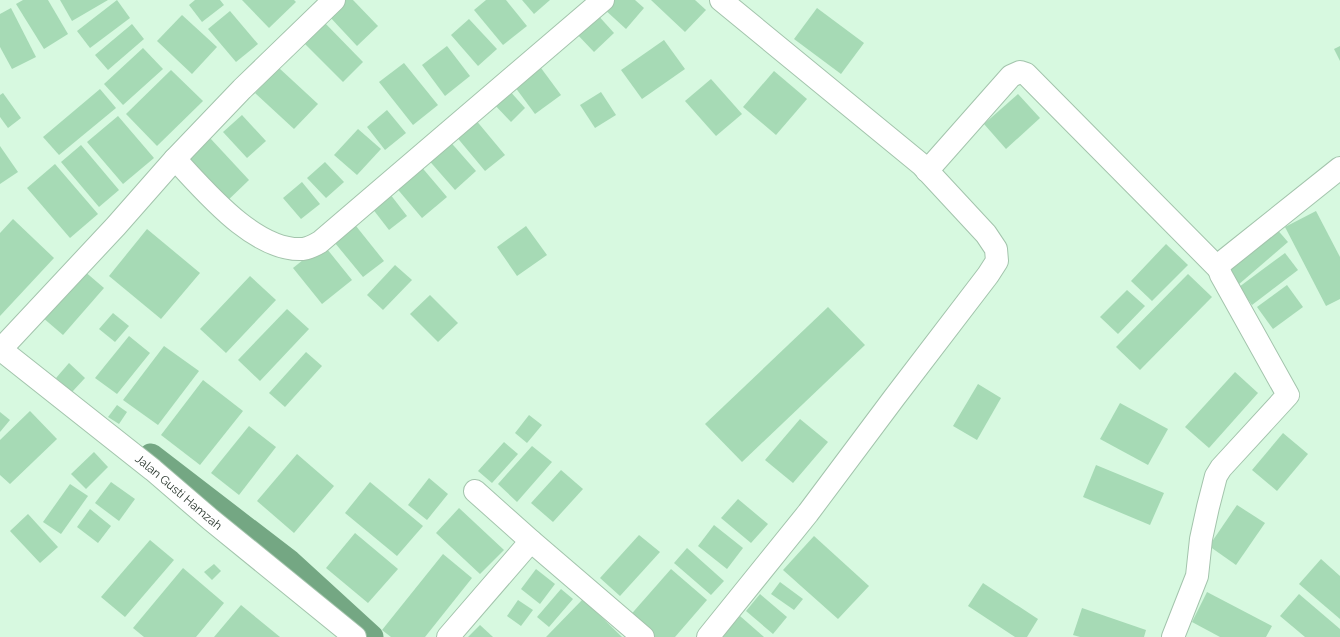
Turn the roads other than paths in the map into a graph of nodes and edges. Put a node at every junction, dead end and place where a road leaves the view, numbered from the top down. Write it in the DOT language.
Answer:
graph roads {
  1 [pos="334,0"];
  2 [pos="603,0"];
  3 [pos="721,0"];
  4 [pos="175,159"];
  5 [pos="1340,168"];
  6 [pos="927,171"];
  7 [pos="1219,269"];
  8 [pos="0,349"];
  9 [pos="475,491"];
  10 [pos="531,541"];
  11 [pos="355,637"];
  12 [pos="448,637"];
  13 [pos="643,637"];
  14 [pos="708,637"];
  15 [pos="1174,637"];
  1 -- 4 [label="street"];
  2 -- 4 [label="street"];
  3 -- 6 [label="street"];
  4 -- 8 [label="street"];
  5 -- 7 [label="street"];
  6 -- 7 [label="street"];
  6 -- 14 [label="street"];
  7 -- 15 [label="street"];
  8 -- 11 [label="street, Jalan Gusti Hamzah"];
  9 -- 10 [label="street"];
  10 -- 12 [label="street"];
  10 -- 13 [label="street"];
}
